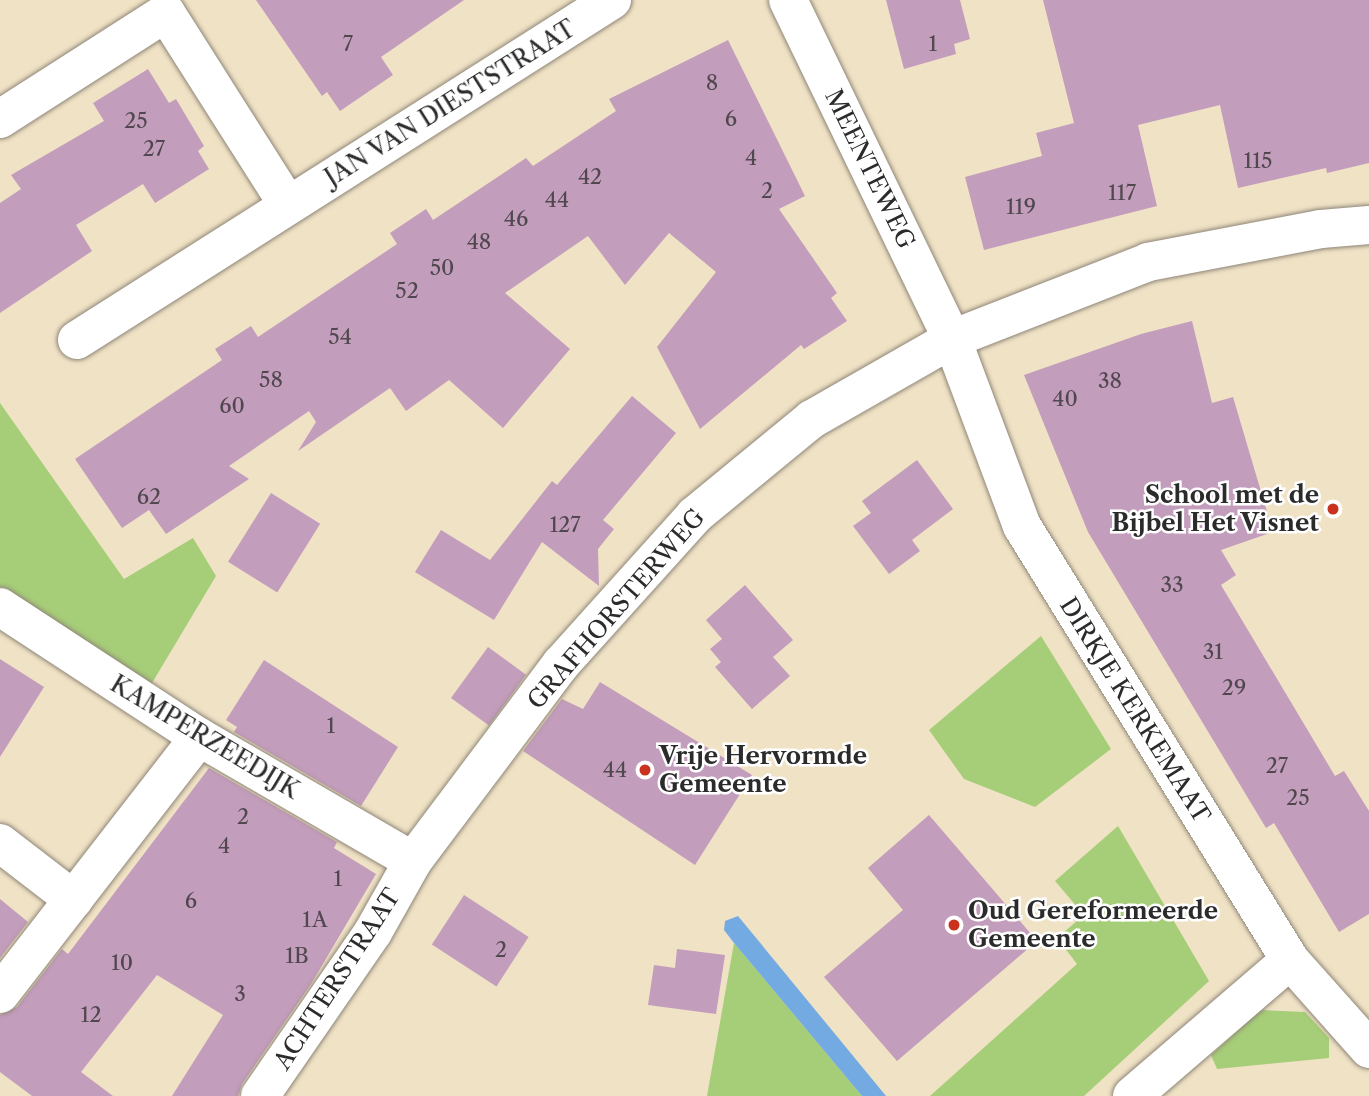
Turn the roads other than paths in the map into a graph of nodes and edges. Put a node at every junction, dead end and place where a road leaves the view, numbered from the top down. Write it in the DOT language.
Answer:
graph roads {
  1 [pos="612,0"];
  2 [pos="788,0"];
  3 [pos="0,119"];
  4 [pos="288,205"];
  5 [pos="1369,225"];
  6 [pos="952,339"];
  7 [pos="77,340"];
  8 [pos="0,607"];
  9 [pos="199,737"];
  10 [pos="0,843"];
  11 [pos="413,861"];
  12 [pos="74,900"];
  13 [pos="1290,960"];
  14 [pos="0,994"];
  15 [pos="1369,1049"];
  16 [pos="260,1096"];
  17 [pos="1132,1096"];
  1 -- 4 [label="street, JAN VAN DIESTSTRAAT"];
  2 -- 6 [label="street, MEENTEWEG"];
  3 -- 4 [label="street"];
  4 -- 7 [label="street, JAN VAN DIESTSTRAAT"];
  5 -- 6 [label="street, GRAFHORSTERWEG"];
  6 -- 11 [label="street, GRAFHORSTERWEG"];
  6 -- 13 [label="street, DIRKJE KERKEMAAT"];
  8 -- 9 [label="street, KAMPERZEEDIJK"];
  9 -- 11 [label="street, KAMPERZEEDIJK"];
  9 -- 12 [label="street"];
  10 -- 12 [label="street"];
  11 -- 16 [label="street, ACHTERSTRAAT"];
  12 -- 14 [label="street"];
  13 -- 15 [label="street, DIRKJE KERKEMAAT"];
  13 -- 17 [label="street"];
}
